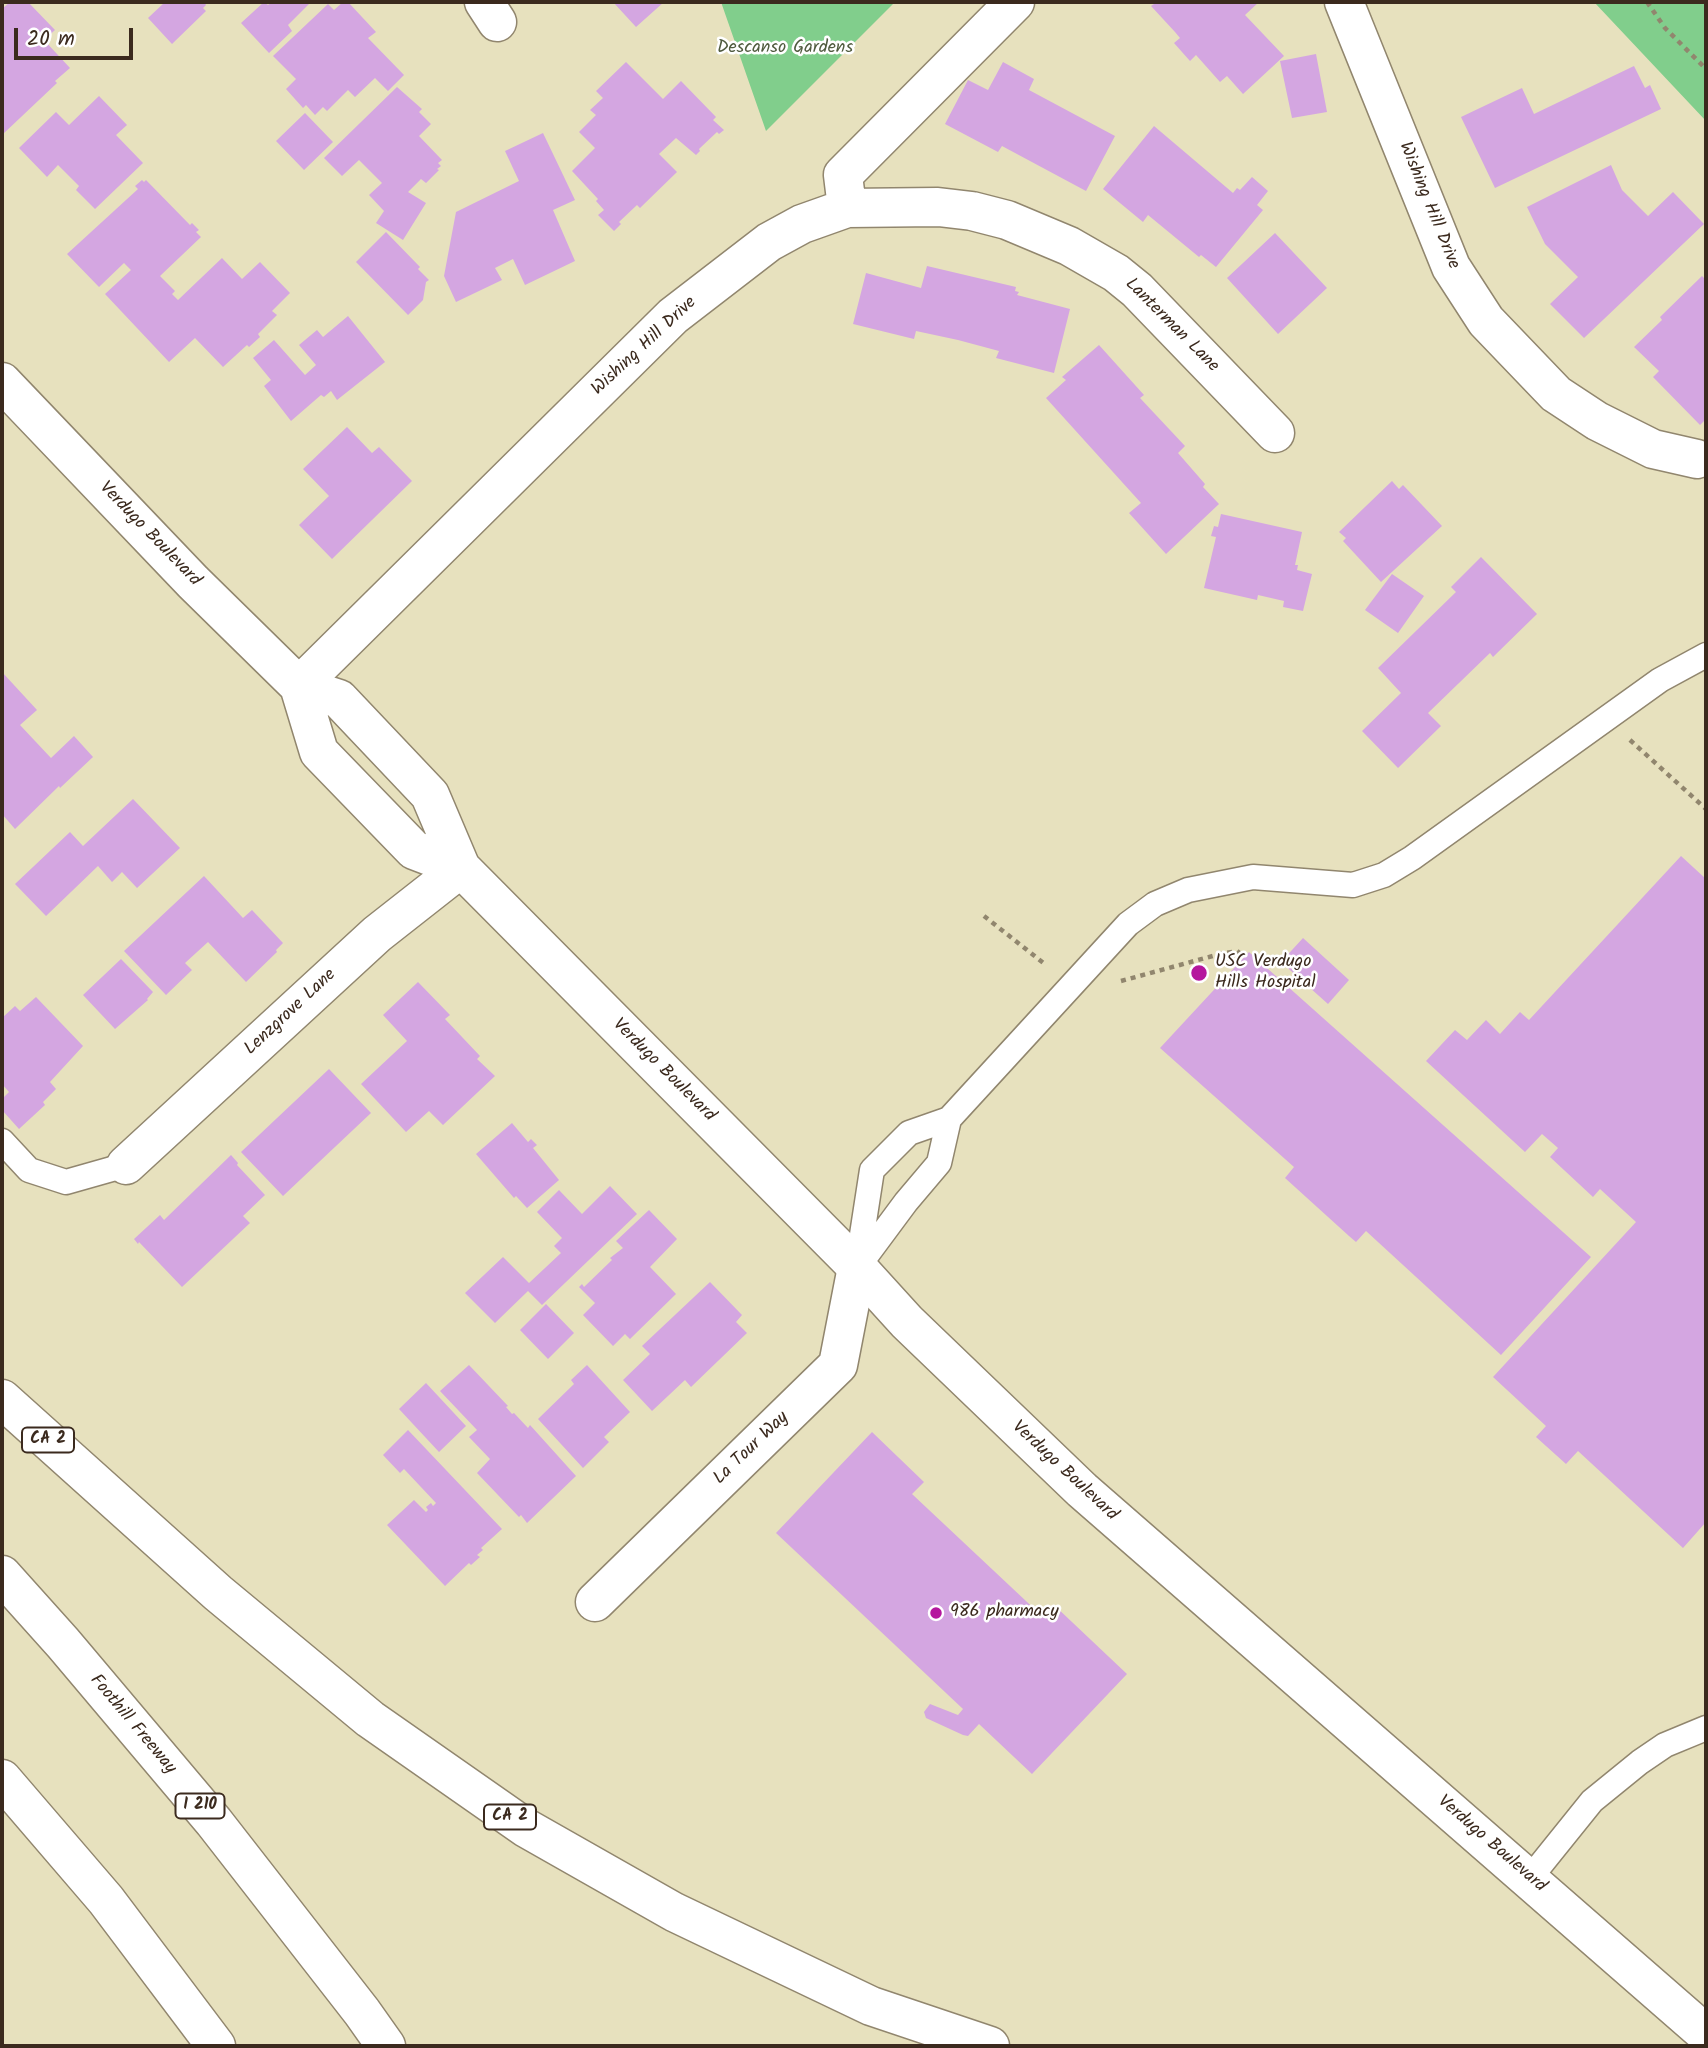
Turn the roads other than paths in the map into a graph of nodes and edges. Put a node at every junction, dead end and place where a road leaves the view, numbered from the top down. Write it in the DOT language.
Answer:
graph roads {
  1 [pos="1015,2"];
  2 [pos="1344,2"];
  3 [pos="847,208"];
  4 [pos="2,382"];
  5 [pos="1275,433"];
  6 [pos="1697,459"];
  7 [pos="1706,655"];
  8 [pos="299,686"];
  9 [pos="461,868"];
  10 [pos="949,1119"];
  11 [pos="2,1141"];
  12 [pos="126,1165"];
  13 [pos="857,1267"];
  14 [pos="2,1399"];
  15 [pos="2,1575"];
  16 [pos="595,1602"];
  17 [pos="1706,1727"];
  18 [pos="2,1779"];
  19 [pos="1530,1878"];
  20 [pos="1706,2034"];
  21 [pos="216,2046"];
  22 [pos="386,2046"];
  23 [pos="990,2046"];
  1 -- 3 [label="main road"];
  2 -- 6 [label="main road, Wishing Hill Drive"];
  3 -- 5 [label="main road, Lanterman Lane"];
  3 -- 8 [label="main road, Wishing Hill Drive"];
  4 -- 8 [label="main road, Verdugo Boulevard"];
  7 -- 10 [label="lane"];
  8 -- 9 [label="main road, Verdugo Boulevard"];
  8 -- 9 [label="main road, Verdugo Boulevard"];
  9 -- 12 [label="main road, Lenzgrove Lane"];
  9 -- 13 [label="main road, Verdugo Boulevard"];
  10 -- 13 [label="lane"];
  10 -- 13 [label="lane"];
  11 -- 12 [label="lane"];
  13 -- 16 [label="main road, La Tour Way"];
  13 -- 19 [label="main road, Verdugo Boulevard"];
  14 -- 23 [label="main road, CA 2"];
  15 -- 22 [label="main road, Foothill Freeway / I 210"];
  17 -- 19 [label="lane"];
  18 -- 21 [label="main road"];
  19 -- 20 [label="main road, Verdugo Boulevard"];
}
